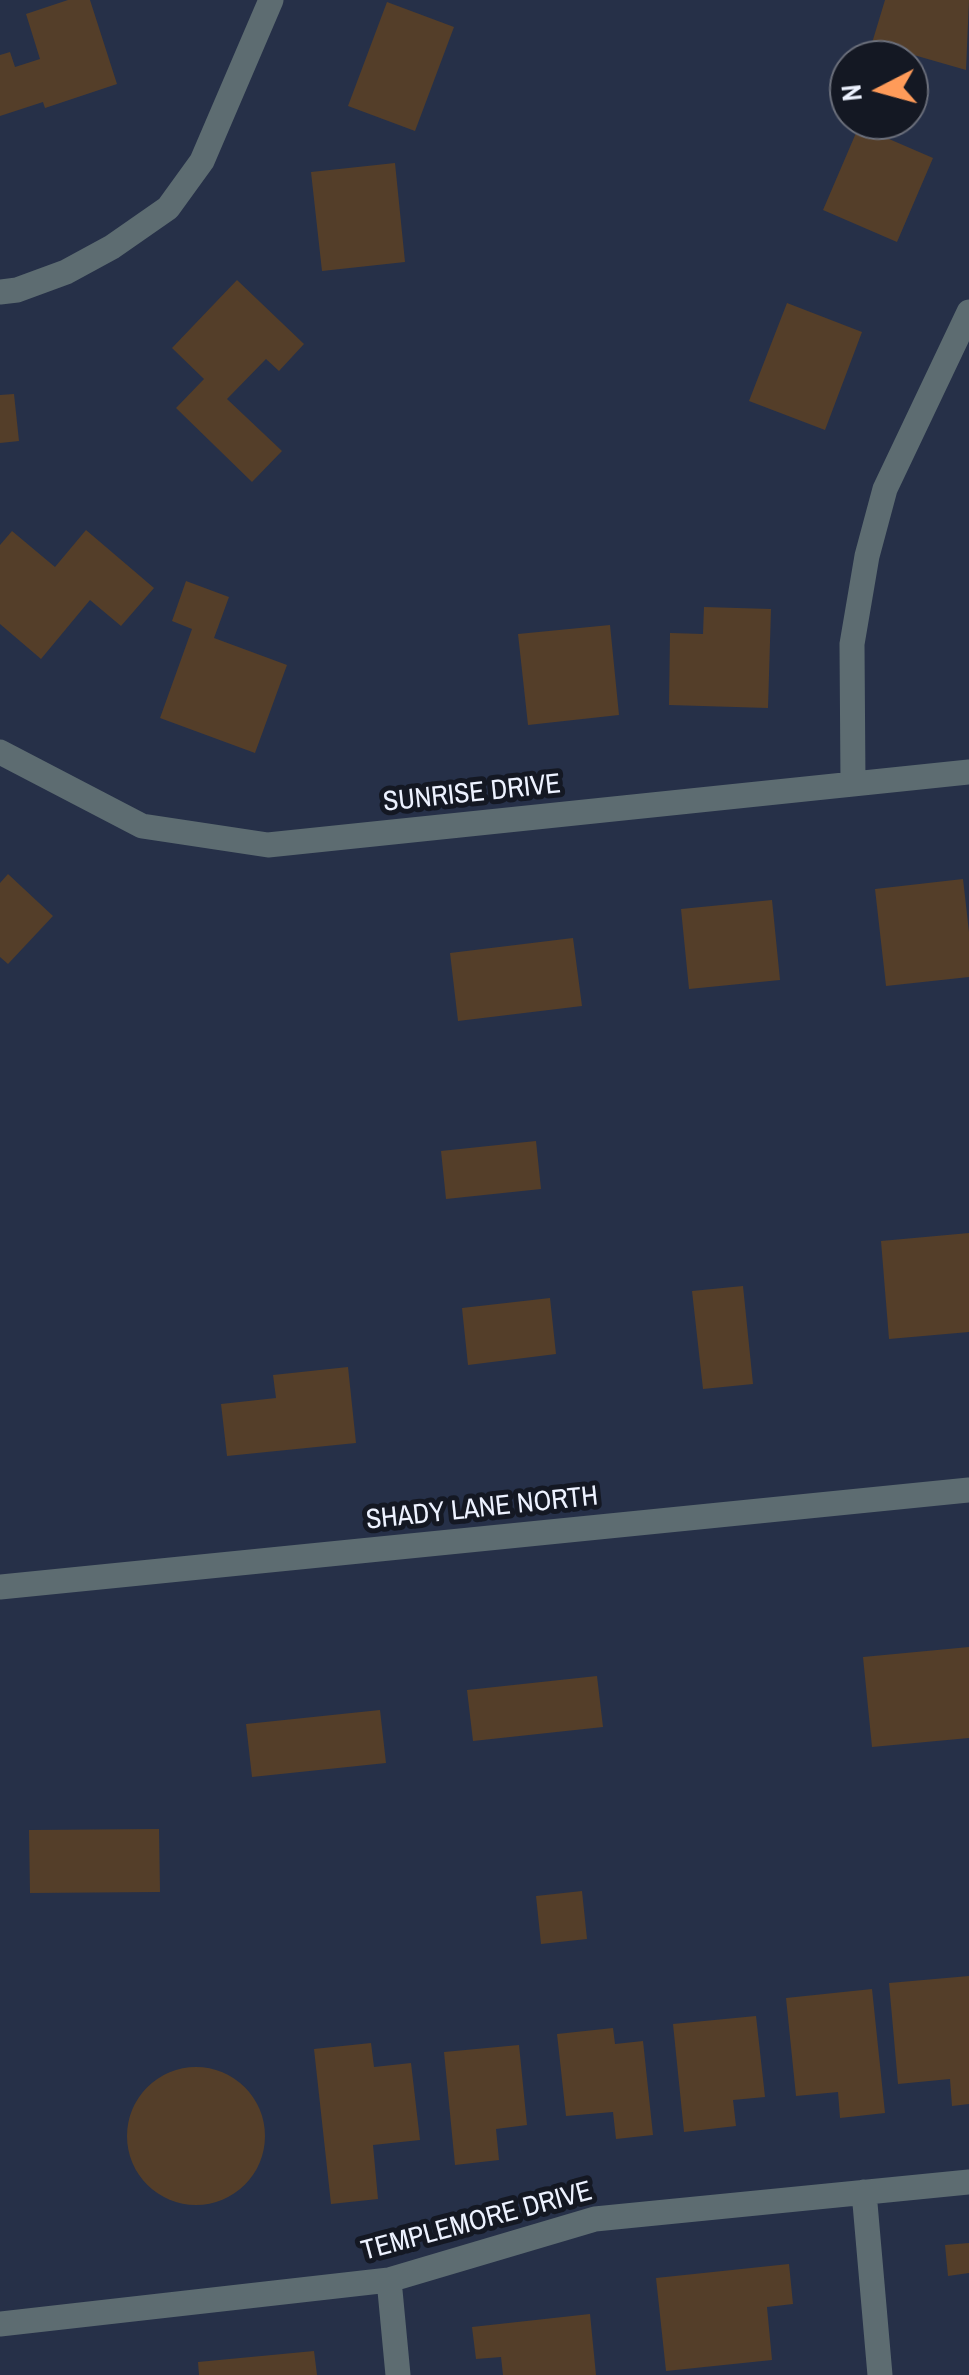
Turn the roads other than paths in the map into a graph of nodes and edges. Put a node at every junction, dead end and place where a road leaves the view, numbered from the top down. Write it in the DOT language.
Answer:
graph roads {
  1 [pos="271,0"];
  2 [pos="0,292"];
  3 [pos="969,312"];
  4 [pos="0,752"];
  5 [pos="969,772"];
  6 [pos="853,784"];
  7 [pos="969,1490"];
  8 [pos="0,1587"];
  9 [pos="969,2182"];
  10 [pos="864,2192"];
  11 [pos="389,2280"];
  12 [pos="0,2324"];
  13 [pos="398,2375"];
  14 [pos="880,2375"];
  1 -- 2 [label="street"];
  3 -- 6 [label="street"];
  4 -- 6 [label="street, SUNRISE DRIVE"];
  5 -- 6 [label="street, SUNRISE DRIVE"];
  7 -- 8 [label="street, SHADY LANE NORTH"];
  9 -- 10 [label="street, TEMPLEMORE DRIVE"];
  10 -- 11 [label="street, TEMPLEMORE DRIVE"];
  10 -- 14 [label="street"];
  11 -- 12 [label="street, TEMPLEMORE DRIVE"];
  11 -- 13 [label="street"];
}
